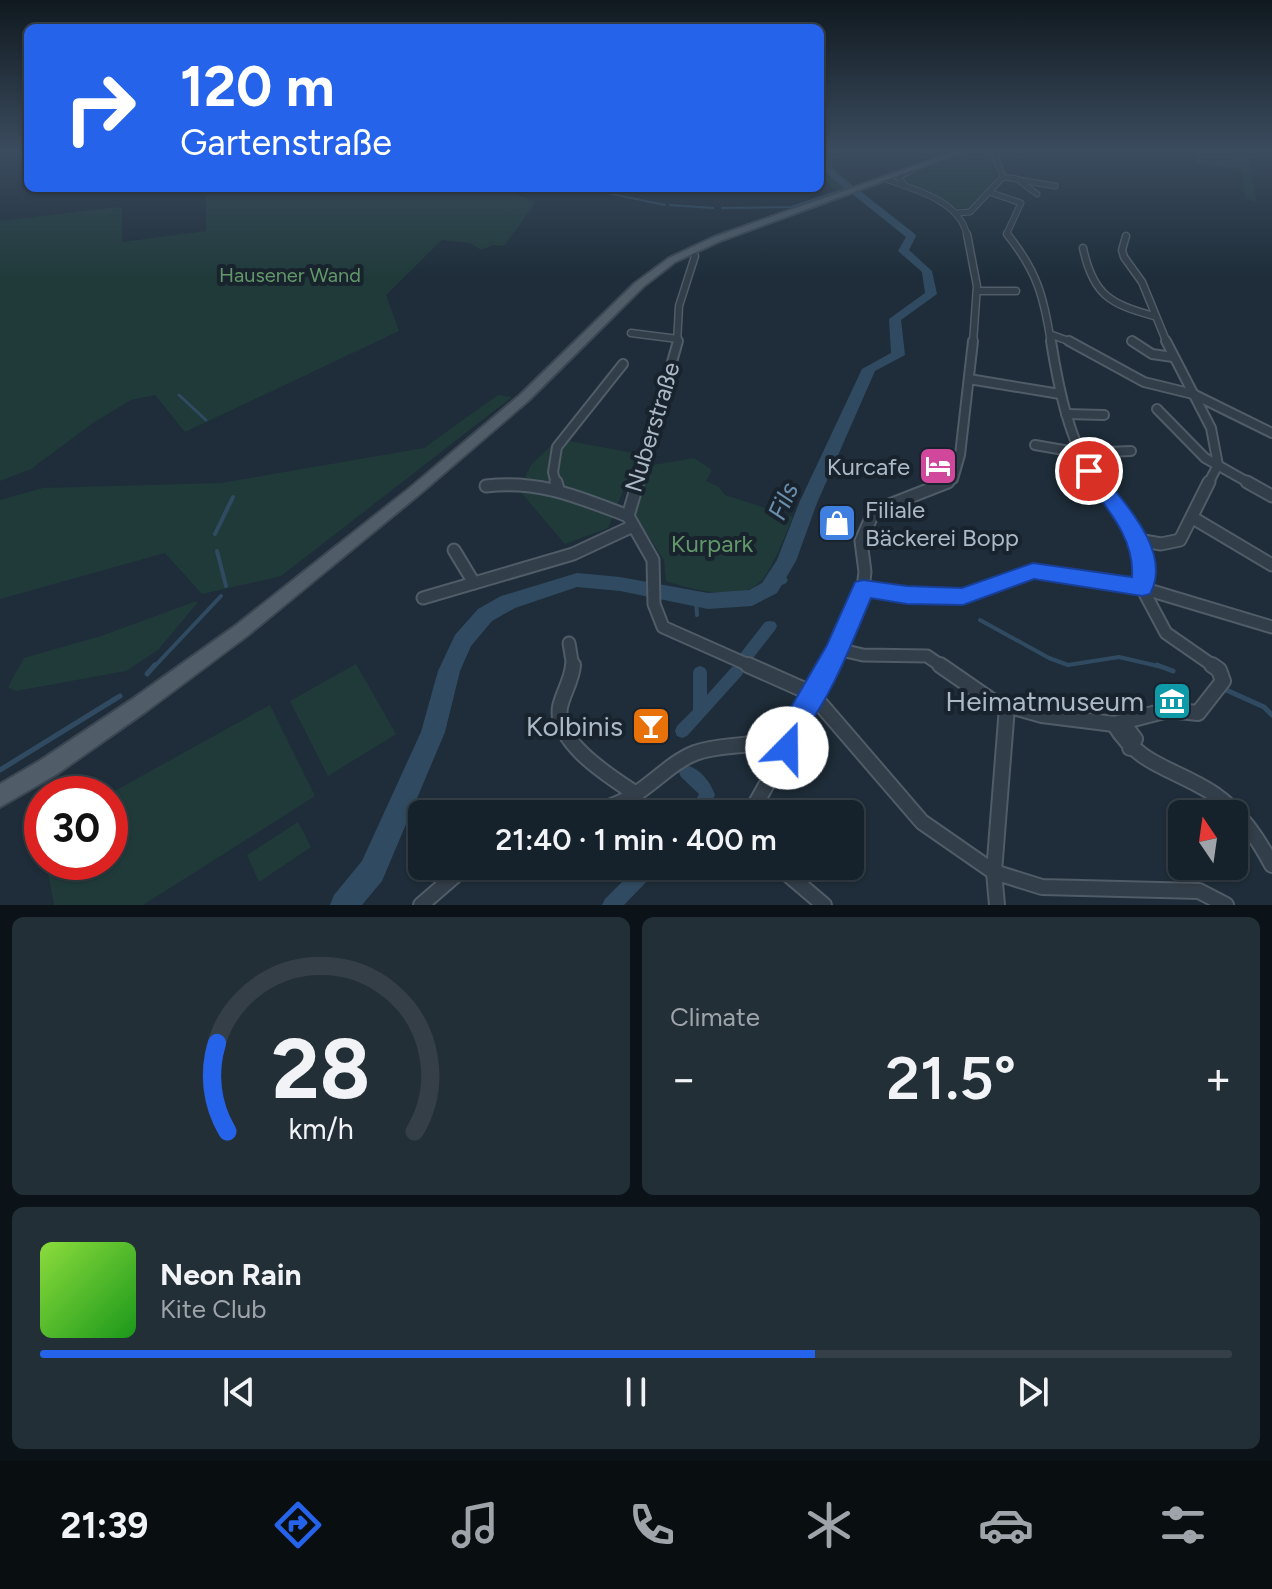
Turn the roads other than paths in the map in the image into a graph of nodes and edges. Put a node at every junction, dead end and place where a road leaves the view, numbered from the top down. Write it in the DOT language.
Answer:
graph roads {
  1 [pos="842,194"];
  2 [pos="925,194"];
  3 [pos="987,194"];
  4 [pos="995,194"];
  5 [pos="956,213"];
  6 [pos="1126,236"];
  7 [pos="1083,248"];
  8 [pos="695,256"];
  9 [pos="977,291"];
  10 [pos="1016,291"];
  11 [pos="1154,316"];
  12 [pos="631,333"];
  13 [pos="1052,335"];
  14 [pos="678,339"];
  15 [pos="1131,341"];
  16 [pos="1173,357"];
  17 [pos="623,364"];
  18 [pos="969,379"];
  19 [pos="1060,394"];
  20 [pos="1193,394"];
  21 [pos="1157,409"];
  22 [pos="1066,414"];
  23 [pos="1104,415"];
  24 [pos="1272,433"];
  25 [pos="1035,445"];
  26 [pos="1131,451"];
  27 [pos="1081,453"];
  28 [pos="1218,465"];
  29 [pos="486,486"];
  30 [pos="558,489"];
  31 [pos="1272,496"];
  32 [pos="1193,518"];
  33 [pos="630,521"];
  34 [pos="1138,540"];
  35 [pos="454,550"];
  36 [pos="1272,565"];
  37 [pos="474,583"];
  38 [pos="863,588"];
  39 [pos="1142,588"];
  40 [pos="423,598"];
  41 [pos="1272,627"];
  42 [pos="569,643"];
  43 [pos="837,649"];
  44 [pos="811,693"];
  45 [pos="1007,707"];
  46 [pos="1118,723"];
  47 [pos="785,732"];
  48 [pos="636,794"];
  49 [pos="0,796"];
  50 [pos="625,800"];
  51 [pos="758,800"];
  52 [pos="1272,865"];
  53 [pos="994,872"];
  54 [pos="450,880"];
  55 [pos="795,880"];
  56 [pos="421,905"];
  57 [pos="824,905"];
  58 [pos="997,905"];
  59 [pos="1226,905"];
  1 -- 49 [label="main road"];
  2 -- 5 [label="street"];
  3 -- 5 [label="street"];
  4 -- 13 [label="street"];
  5 -- 9 [label="street"];
  6 -- 11 [label="street"];
  7 -- 11 [label="street"];
  8 -- 14 [label="street, Nuberstraße"];
  9 -- 10 [label="street"];
  9 -- 18 [label="street"];
  11 -- 16 [label="street"];
  12 -- 14 [label="street, Nuberstraße"];
  13 -- 19 [label="street"];
  13 -- 20 [label="street"];
  14 -- 33 [label="street, Nuberstraße"];
  15 -- 16 [label="street"];
  16 -- 20 [label="street"];
  17 -- 30 [label="street"];
  18 -- 19 [label="street"];
  18 -- 38 [label="street"];
  19 -- 22 [label="street"];
  20 -- 24 [label="street"];
  20 -- 28 [label="street"];
  21 -- 28 [label="street"];
  22 -- 23 [label="street"];
  22 -- 27 [label="street"];
  25 -- 27 [label="street"];
  26 -- 27 [label="street"];
  27 -- 34 [label="street"];
  28 -- 31 [label="street"];
  28 -- 32 [label="street"];
  29 -- 30 [label="street"];
  30 -- 33 [label="street"];
  32 -- 34 [label="street"];
  32 -- 36 [label="street"];
  33 -- 37 [label="street"];
  33 -- 44 [label="street"];
  34 -- 39 [label="street"];
  35 -- 37 [label="street"];
  37 -- 40 [label="street"];
  38 -- 39 [label="street"];
  38 -- 43 [label="street"];
  39 -- 41 [label="street"];
  39 -- 46 [label="street"];
  42 -- 48 [label="street"];
  43 -- 44 [label="street"];
  43 -- 45 [label="street"];
  44 -- 47 [label="street"];
  44 -- 53 [label="street"];
  45 -- 46 [label="street"];
  45 -- 53 [label="street"];
  46 -- 52 [label="street"];
  47 -- 48 [label="street"];
  47 -- 51 [label="street"];
  48 -- 50 [label="street"];
  53 -- 58 [label="street"];
  53 -- 59 [label="street"];
  54 -- 56 [label="street"];
  55 -- 57 [label="street"];
}
